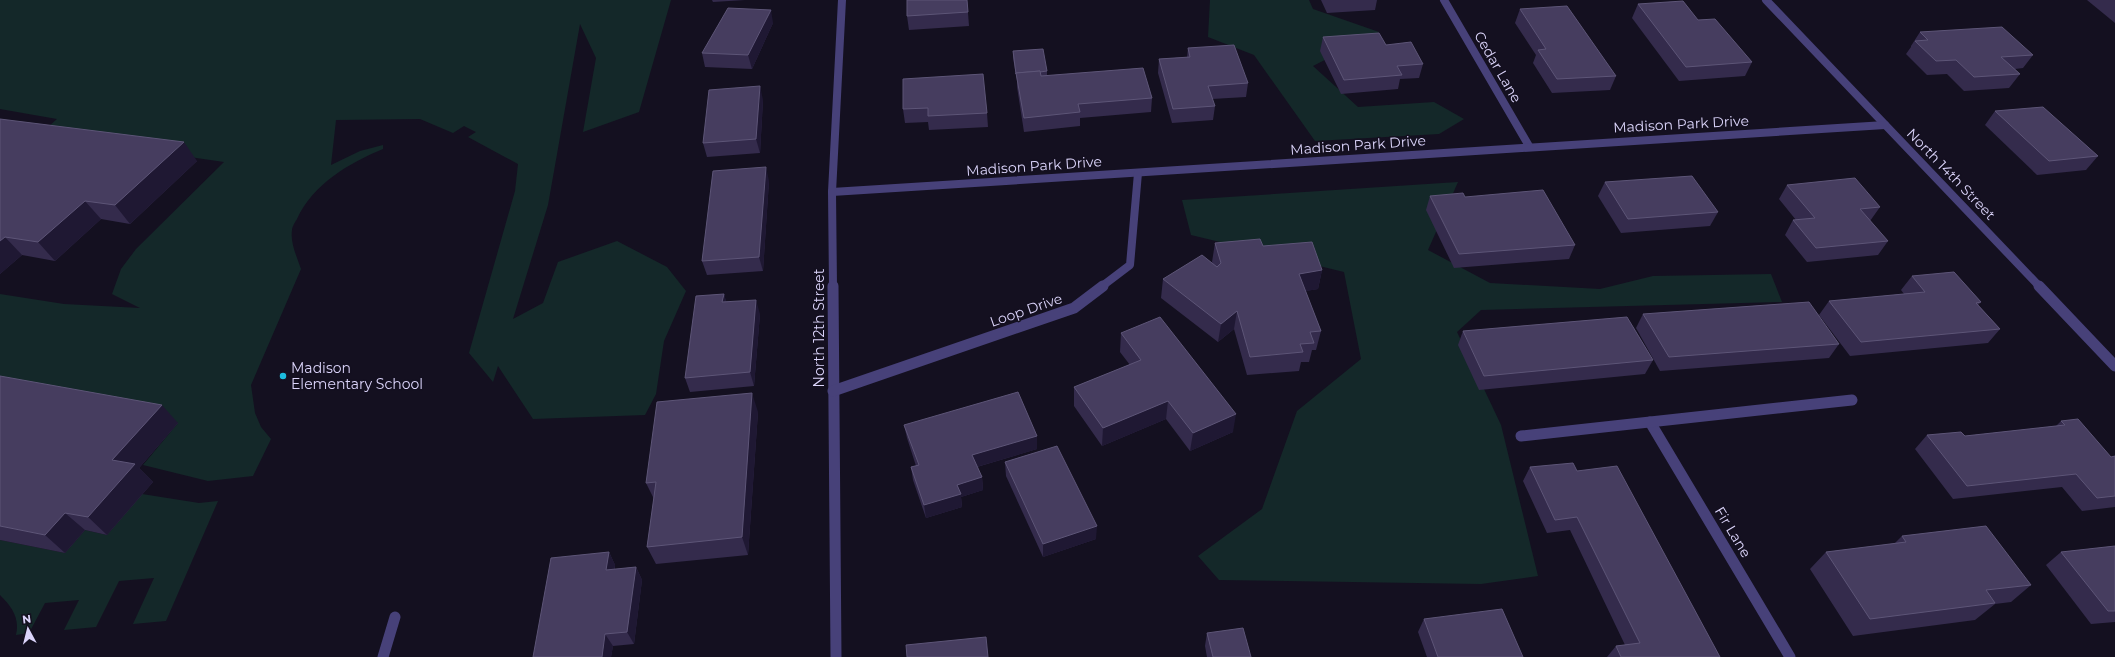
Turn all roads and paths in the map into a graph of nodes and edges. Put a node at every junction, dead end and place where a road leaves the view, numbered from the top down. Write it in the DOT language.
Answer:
graph roads {
  1 [pos="842,0"];
  2 [pos="1444,0"];
  3 [pos="1766,0"];
  4 [pos="1885,125"];
  5 [pos="1529,146"];
  6 [pos="1138,173"];
  7 [pos="832,192"];
  8 [pos="2115,366"];
  9 [pos="833,391"];
  10 [pos="1852,400"];
  11 [pos="1650,422"];
  12 [pos="1522,436"];
  13 [pos="395,617"];
  14 [pos="383,657"];
  15 [pos="836,657"];
  16 [pos="1790,657"];
  1 -- 7 [label="street, North 12th Street"];
  2 -- 5 [label="street, Cedar Lane"];
  3 -- 4 [label="street, North 14th Street"];
  4 -- 5 [label="street, Madison Park Drive"];
  4 -- 8 [label="street, North 14th Street"];
  5 -- 6 [label="street, Madison Park Drive"];
  6 -- 7 [label="street, Madison Park Drive"];
  6 -- 9 [label="street, Loop Drive"];
  7 -- 9 [label="street, North 12th Street"];
  9 -- 15 [label="street, North 12th Street"];
  10 -- 11 [label="street"];
  11 -- 12 [label="street"];
  11 -- 16 [label="street, Fir Lane"];
  13 -- 14 [label="street"];
}
